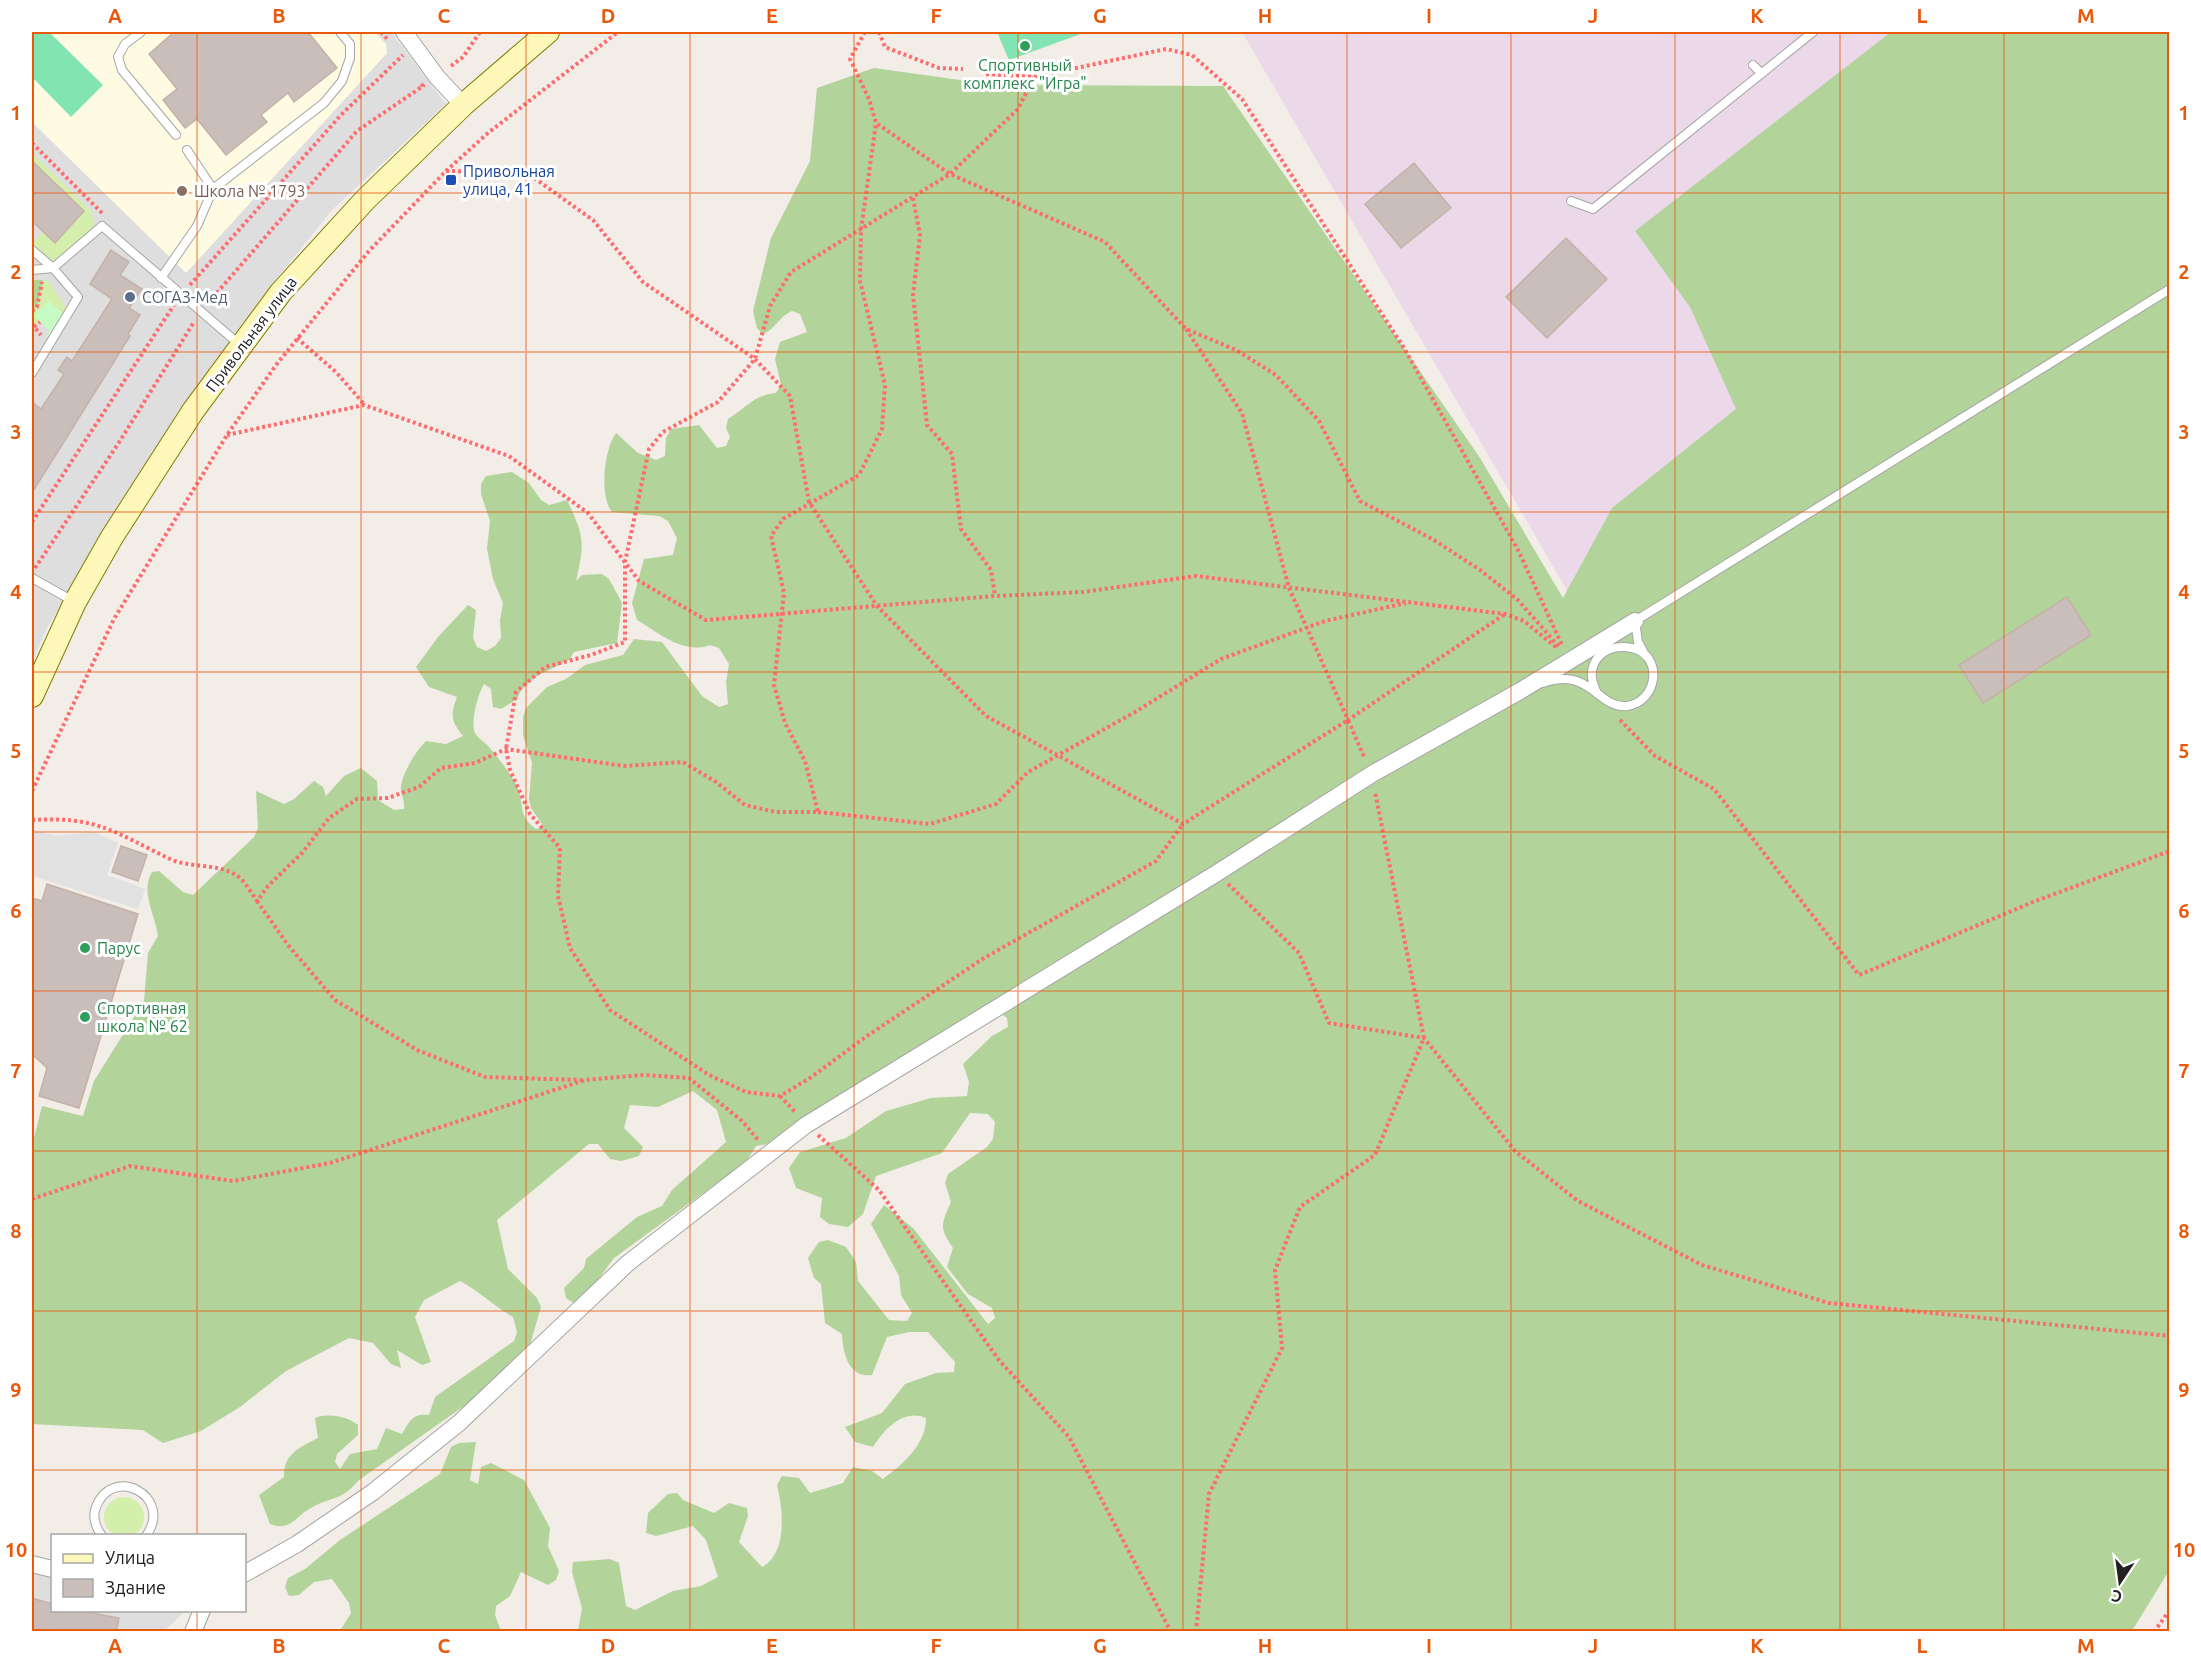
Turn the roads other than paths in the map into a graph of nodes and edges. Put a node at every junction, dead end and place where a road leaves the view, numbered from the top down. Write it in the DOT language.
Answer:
graph roads {
  1 [pos="141,32"];
  2 [pos="340,32"];
  3 [pos="548,32"];
  4 [pos="1813,32"];
  5 [pos="409,38"];
  6 [pos="463,105"];
  7 [pos="176,135"];
  8 [pos="187,150"];
  9 [pos="213,189"];
  10 [pos="1571,201"];
  11 [pos="32,250"];
  12 [pos="49,268"];
  13 [pos="32,270"];
  14 [pos="161,278"];
  15 [pos="2169,290"];
  16 [pos="240,345"];
  17 [pos="32,373"];
  18 [pos="32,578"];
  19 [pos="75,602"];
  20 [pos="1635,621"];
  21 [pos="1645,656"];
  22 [pos="1520,691"];
  23 [pos="1596,691"];
  24 [pos="32,696"];
  25 [pos="101,1534"];
  26 [pos="147,1534"];
  27 [pos="32,1564"];
  28 [pos="51,1569"];
  29 [pos="246,1573"];
  30 [pos="202,1612"];
  31 [pos="193,1632"];
  1 -- 7 [label="lane"];
  2 -- 9 [label="lane"];
  3 -- 6 [label="main road, Привольная улица"];
  4 -- 10 [label="lane"];
  5 -- 6 [label="street"];
  6 -- 16 [label="main road, Привольная улица"];
  8 -- 9 [label="lane"];
  9 -- 14 [label="lane"];
  11 -- 12 [label="lane"];
  12 -- 13 [label="lane"];
  12 -- 14 [label="lane"];
  12 -- 17 [label="lane"];
  14 -- 16 [label="lane"];
  15 -- 20 [label="lane"];
  16 -- 19 [label="main road, Привольная улица"];
  18 -- 19 [label="lane"];
  19 -- 24 [label="main road, Привольная улица"];
  20 -- 21 [label="lane"];
  20 -- 22 [label="street"];
  21 -- 23 [label="lane"];
  21 -- 23 [label="lane"];
  22 -- 23 [label="lane"];
  22 -- 29 [label="street"];
  25 -- 26 [label="lane"];
  27 -- 28 [label="street"];
  30 -- 31 [label="street"];
}
